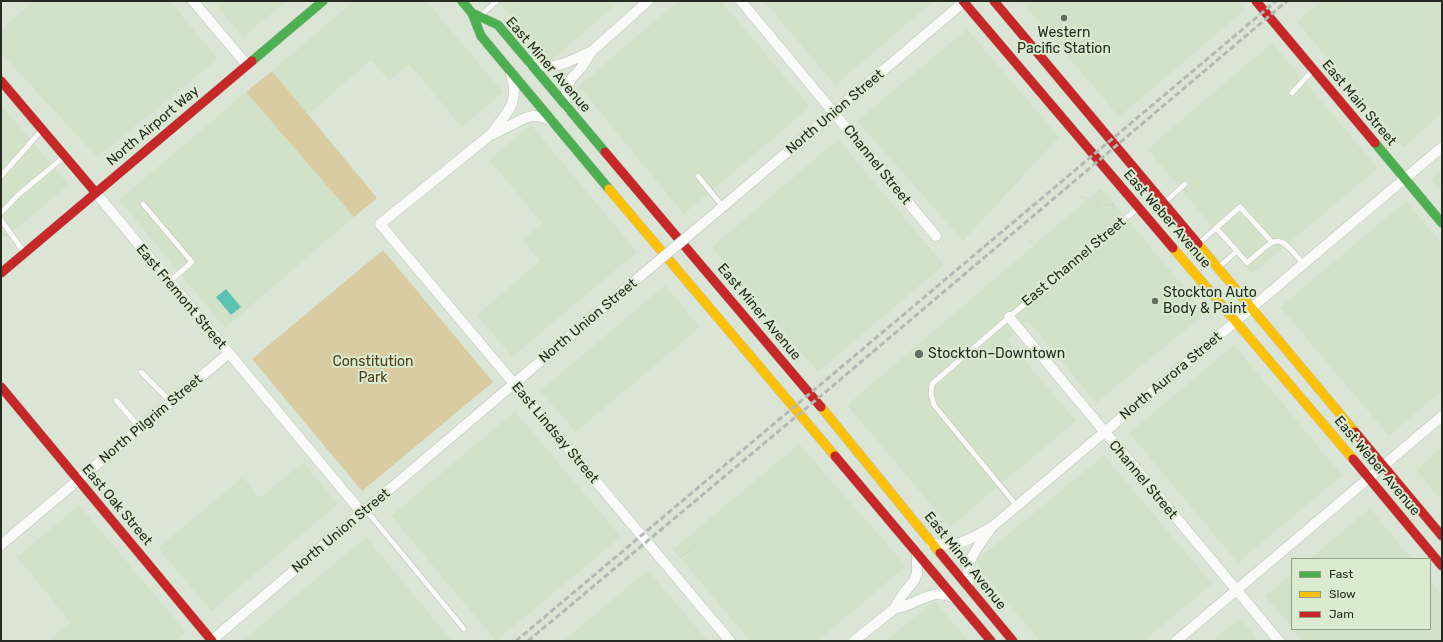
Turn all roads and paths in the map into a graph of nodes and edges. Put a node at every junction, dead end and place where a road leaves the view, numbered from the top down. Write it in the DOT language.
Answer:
graph roads {
  1 [pos="193,1"];
  2 [pos="323,1"];
  3 [pos="462,1"];
  4 [pos="497,1"];
  5 [pos="648,1"];
  6 [pos="741,1"];
  7 [pos="964,1"];
  8 [pos="994,1"];
  9 [pos="1256,1"];
  10 [pos="476,15"];
  11 [pos="592,51"];
  12 [pos="530,64"];
  13 [pos="247,65"];
  14 [pos="1313,70"];
  15 [pos="511,72"];
  16 [pos="1,81"];
  17 [pos="1292,93"];
  18 [pos="567,108"];
  19 [pos="834,113"];
  20 [pos="552,121"];
  21 [pos="42,130"];
  22 [pos="490,136"];
  23 [pos="1442,147"];
  24 [pos="65,157"];
  25 [pos="1,176"];
  26 [pos="698,176"];
  27 [pos="1405,178"];
  28 [pos="1185,184"];
  29 [pos="96,193"];
  30 [pos="1109,193"];
  31 [pos="1082,198"];
  32 [pos="1097,202"];
  33 [pos="143,204"];
  34 [pos="1163,204"];
  35 [pos="1116,205"];
  36 [pos="1096,206"];
  37 [pos="723,207"];
  38 [pos="1139,207"];
  39 [pos="1,213"];
  40 [pos="1,220"];
  41 [pos="1442,223"];
  42 [pos="1216,228"];
  43 [pos="936,236"];
  44 [pos="1030,241"];
  45 [pos="1272,242"];
  46 [pos="1197,245"];
  47 [pos="1036,247"];
  48 [pos="1236,251"];
  49 [pos="25,253"];
  50 [pos="1303,264"];
  51 [pos="1217,268"];
  52 [pos="1,273"];
  53 [pos="169,282"];
  54 [pos="1251,308"];
  55 [pos="1009,317"];
  56 [pos="1236,321"];
  57 [pos="228,354"];
  58 [pos="140,372"];
  59 [pos="514,383"];
  60 [pos="1,387"];
  61 [pos="116,400"];
  62 [pos="171,402"];
  63 [pos="1442,416"];
  64 [pos="140,428"];
  65 [pos="1104,432"];
  66 [pos="1384,466"];
  67 [pos="1369,478"];
  68 [pos="78,481"];
  69 [pos="1017,506"];
  70 [pos="364,511"];
  71 [pos="729,516"];
  72 [pos="992,527"];
  73 [pos="1442,536"];
  74 [pos="931,543"];
  75 [pos="1,545"];
  76 [pos="917,554"];
  77 [pos="1442,566"];
  78 [pos="668,567"];
  79 [pos="968,587"];
  80 [pos="1236,590"];
  81 [pos="953,597"];
  82 [pos="894,609"];
  83 [pos="464,629"];
  84 [pos="211,641"];
  85 [pos="730,641"];
  86 [pos="854,641"];
  87 [pos="991,641"];
  88 [pos="1013,641"];
  89 [pos="1176,641"];
  90 [pos="1279,641"];
  1 -- 13 [label="street"];
  2 -- 13 [label="main road, North Airport Way"];
  3 -- 10 [label="main road, East Miner Avenue"];
  4 -- 10 [label="lane"];
  5 -- 11 [label="street"];
  6 -- 19 [label="street, Channel Street"];
  7 -- 19 [label="street, North Union Street"];
  7 -- 38 [label="main road, East Weber Avenue"];
  8 -- 34 [label="main road, East Weber Avenue"];
  9 -- 14 [label="main road, East Main Street"];
  10 -- 12 [label="main road, East Miner Avenue"];
  10 -- 15 [label="main road, East Miner Avenue"];
  11 -- 12 [label="street"];
  11 -- 18 [label="street"];
  12 -- 18 [label="main road, East Miner Avenue"];
  13 -- 29 [label="main road, North Airport Way"];
  14 -- 17 [label="lane"];
  14 -- 27 [label="main road, East Main Street"];
  15 -- 20 [label="main road, East Miner Avenue"];
  15 -- 22 [label="street"];
  16 -- 21 [label="main road, East Fremont Street"];
  18 -- 74 [label="main road, East Miner Avenue"];
  19 -- 37 [label="street, North Union Street"];
  19 -- 43 [label="street, Channel Street"];
  20 -- 22 [label="street"];
  20 -- 76 [label="main road, East Miner Avenue"];
  21 -- 24 [label="main road, East Fremont Street"];
  21 -- 25 [label="lane"];
  22 -- 59 [label="street, East Lindsay Street"];
  23 -- 27 [label="street, North Aurora Street"];
  24 -- 29 [label="main road, East Fremont Street"];
  24 -- 39 [label="lane"];
  26 -- 37 [label="lane"];
  27 -- 41 [label="main road, East Main Street"];
  27 -- 50 [label="street, North Aurora Street"];
  28 -- 34 [label="lane"];
  29 -- 49 [label="main road, North Airport Way"];
  29 -- 53 [label="street, East Fremont Street"];
  30 -- 32 [label="path"];
  31 -- 32 [label="path"];
  32 -- 35 [label="path"];
  32 -- 36 [label="path"];
  33 -- 53 [label="lane"];
  34 -- 46 [label="main road, East Weber Avenue"];
  37 -- 59 [label="street, North Union Street, bridge"];
  38 -- 55 [label="lane, East Channel Street"];
  38 -- 56 [label="main road, East Weber Avenue"];
  40 -- 49 [label="lane"];
  42 -- 45 [label="lane"];
  42 -- 46 [label="lane"];
  42 -- 48 [label="lane"];
  44 -- 47 [label="path"];
  45 -- 48 [label="lane"];
  45 -- 50 [label="lane"];
  46 -- 51 [label="main road, East Weber Avenue"];
  48 -- 51 [label="lane"];
  49 -- 52 [label="main road, North Airport Way"];
  50 -- 54 [label="street, North Aurora Street"];
  51 -- 54 [label="main road, East Weber Avenue"];
  53 -- 57 [label="street, East Fremont Street"];
  54 -- 56 [label="street, North Aurora Street"];
  54 -- 66 [label="main road, East Weber Avenue"];
  55 -- 65 [label="street, Channel Street"];
  55 -- 69 [label="lane, East Channel Street"];
  56 -- 65 [label="street, North Aurora Street"];
  56 -- 67 [label="main road, East Weber Avenue"];
  57 -- 62 [label="street, North Pilgrim Street"];
  57 -- 70 [label="street, East Fremont Street"];
  58 -- 62 [label="lane"];
  59 -- 70 [label="street, North Union Street"];
  59 -- 78 [label="street, East Lindsay Street"];
  60 -- 68 [label="main road, East Oak Street"];
  61 -- 64 [label="lane"];
  62 -- 64 [label="street, North Pilgrim Street"];
  63 -- 66 [label="street"];
  64 -- 68 [label="street, North Pilgrim Street"];
  65 -- 69 [label="street, North Aurora Street"];
  65 -- 80 [label="street, Channel Street"];
  66 -- 67 [label="street"];
  66 -- 73 [label="main road, East Weber Avenue"];
  67 -- 77 [label="main road, East Weber Avenue"];
  67 -- 80 [label="street"];
  68 -- 75 [label="street, North Pilgrim Street"];
  68 -- 84 [label="main road, East Oak Street"];
  69 -- 72 [label="street, North Aurora Street"];
  70 -- 83 [label="lane"];
  70 -- 84 [label="street, North Union Street"];
  71 -- 78 [label="path"];
  72 -- 74 [label="street, North Aurora Street"];
  72 -- 79 [label="street, North Aurora Street"];
  74 -- 79 [label="main road, East Miner Avenue"];
  76 -- 81 [label="main road, East Miner Avenue"];
  76 -- 82 [label="street"];
  78 -- 85 [label="street, East Lindsay Street"];
  79 -- 88 [label="main road, East Miner Avenue"];
  80 -- 89 [label="street"];
  80 -- 90 [label="street, Channel Street"];
  81 -- 82 [label="street"];
  81 -- 87 [label="main road, East Miner Avenue"];
  82 -- 86 [label="street"];
}
